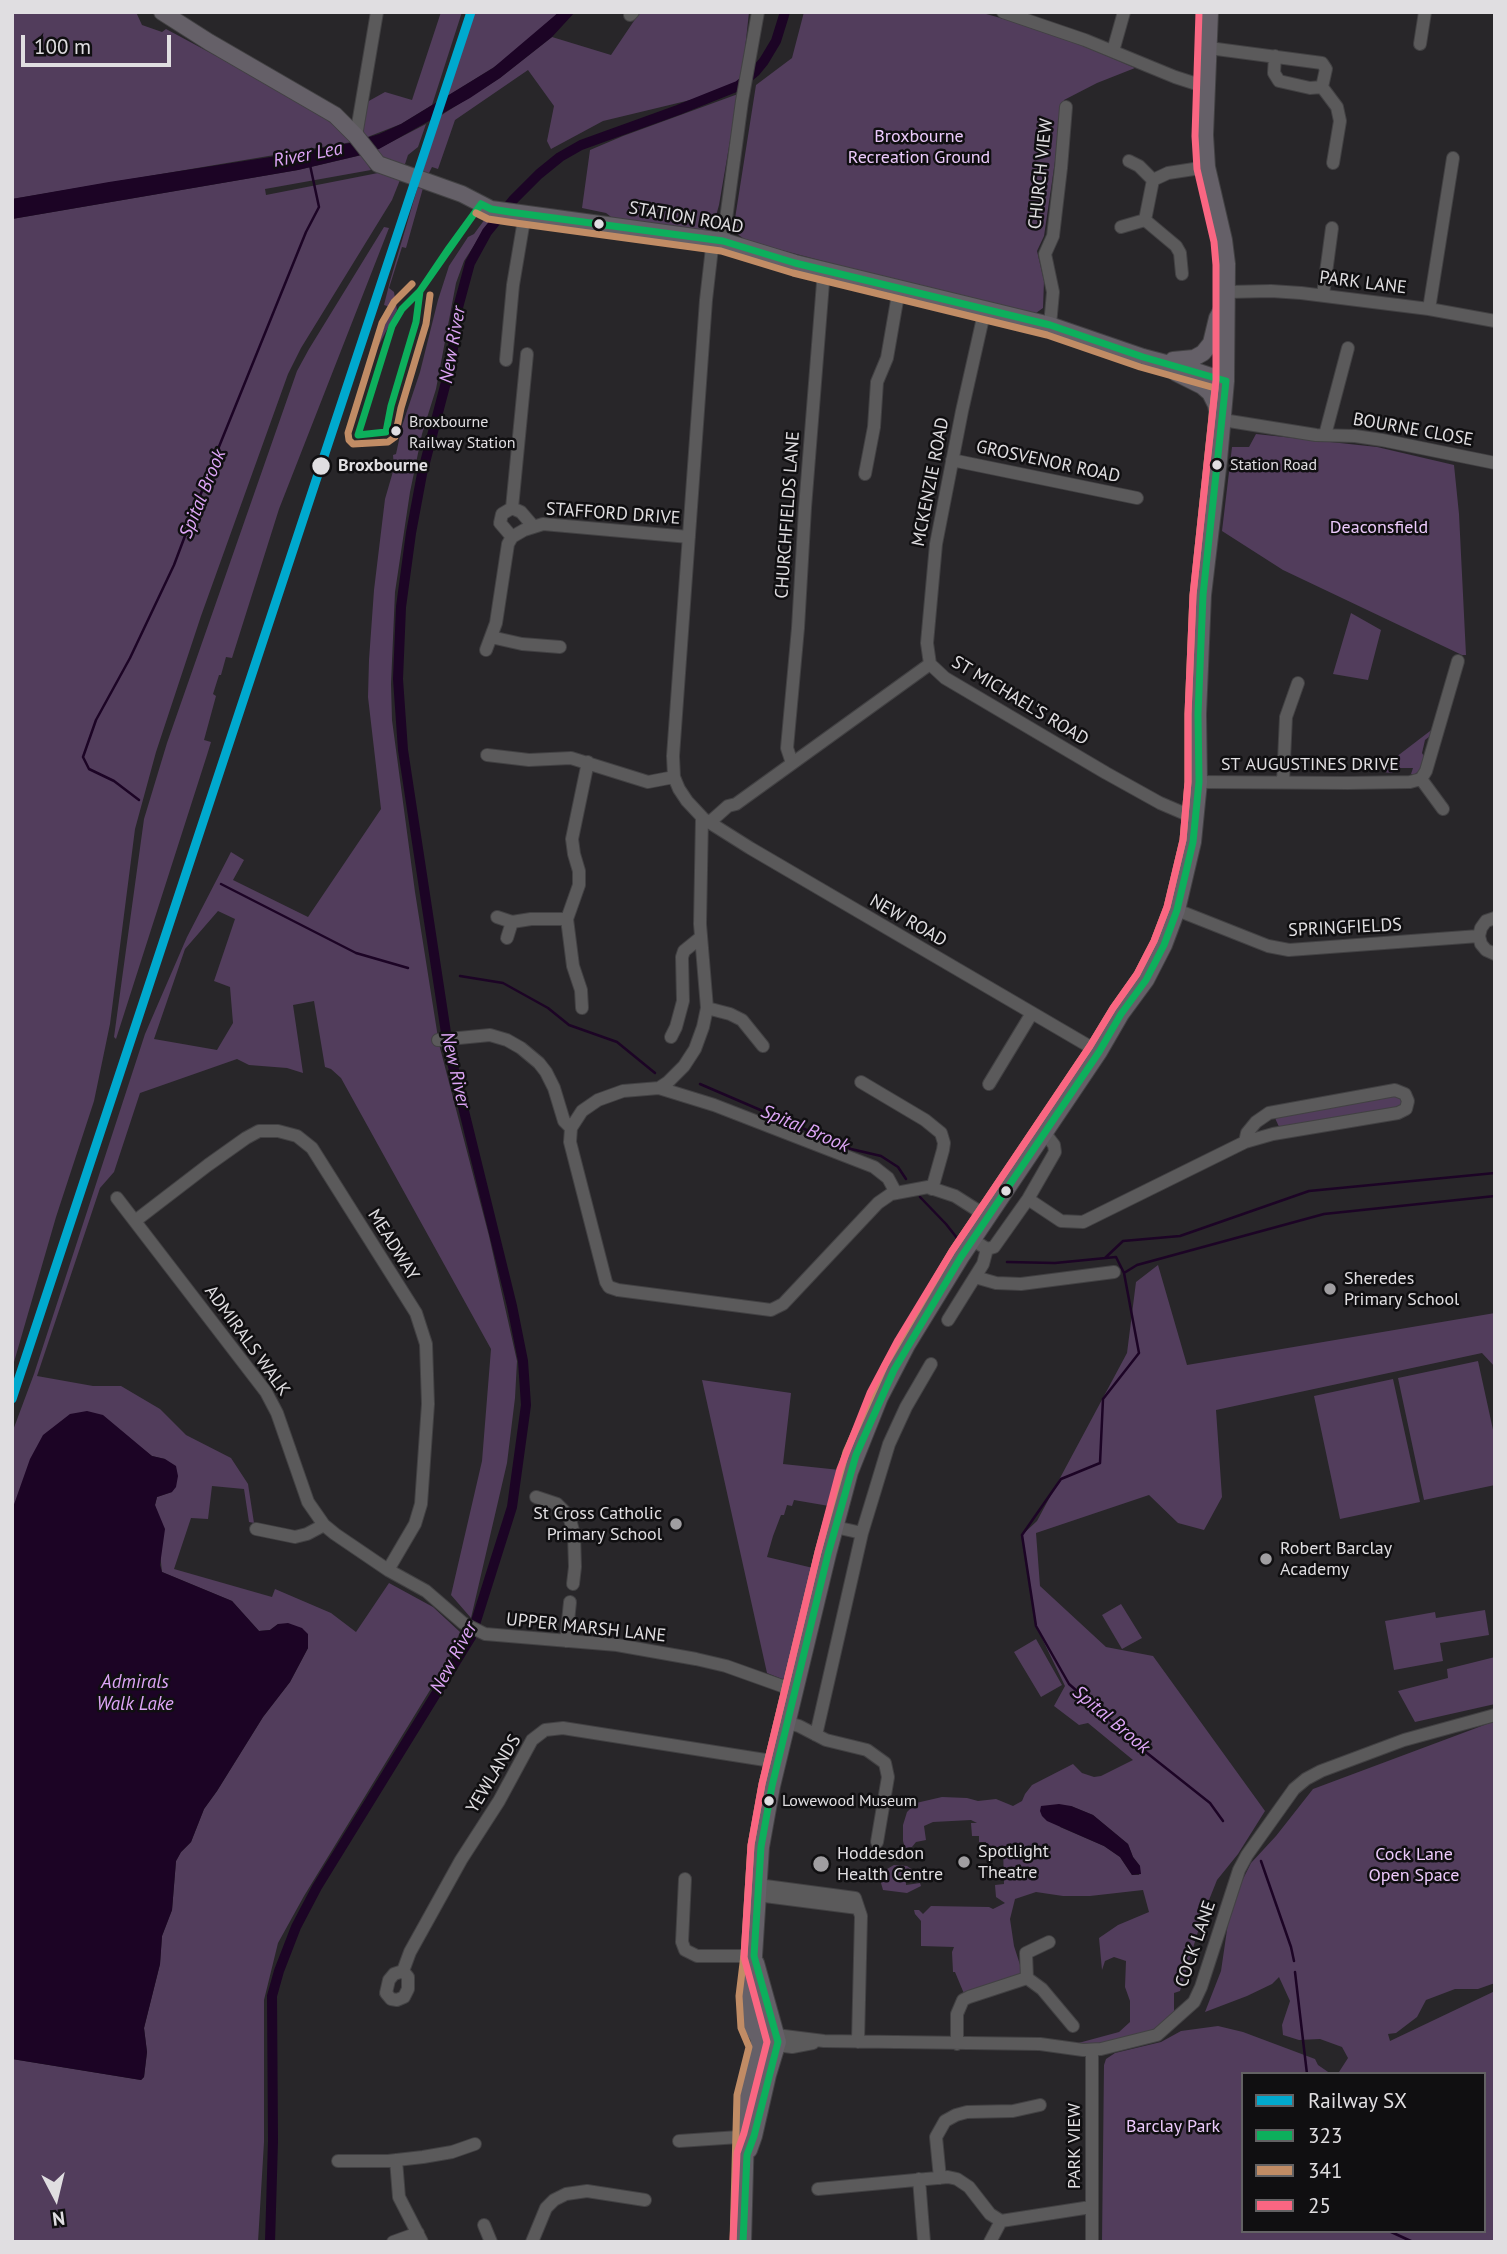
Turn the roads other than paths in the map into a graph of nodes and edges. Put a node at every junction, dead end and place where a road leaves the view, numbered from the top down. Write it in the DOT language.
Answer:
graph roads {
  1 [pos="162,12"];
  2 [pos="377,12"];
  3 [pos="758,12"];
  4 [pos="1003,12"];
  5 [pos="1124,12"];
  6 [pos="1210,12"];
  7 [pos="1425,12"];
  8 [pos="1420,44"];
  9 [pos="1209,48"];
  10 [pos="1113,51"];
  11 [pos="1275,56"];
  12 [pos="1206,87"];
  13 [pos="1322,87"];
  14 [pos="1066,107"];
  15 [pos="358,129"];
  16 [pos="1453,158"];
  17 [pos="1129,161"];
  18 [pos="1333,163"];
  19 [pos="1207,167"];
  20 [pos="1153,180"];
  21 [pos="510,212"];
  22 [pos="1145,220"];
  23 [pos="1121,227"];
  24 [pos="1332,228"];
  25 [pos="718,240"];
  26 [pos="824,270"];
  27 [pos="1182,274"];
  28 [pos="899,289"];
  29 [pos="1323,295"];
  30 [pos="1227,296"];
  31 [pos="985,309"];
  32 [pos="1429,309"];
  33 [pos="1495,321"];
  34 [pos="1050,325"];
  35 [pos="1348,348"];
  36 [pos="527,354"];
  37 [pos="1143,357"];
  38 [pos="506,360"];
  39 [pos="1226,381"];
  40 [pos="1210,393"];
  41 [pos="1223,420"];
  42 [pos="1325,435"];
  43 [pos="1221,439"];
  44 [pos="952,460"];
  45 [pos="1495,463"];
  46 [pos="865,474"];
  47 [pos="1137,498"];
  48 [pos="512,508"];
  49 [pos="533,526"];
  50 [pos="512,537"];
  51 [pos="690,537"];
  52 [pos="491,637"];
  53 [pos="560,647"];
  54 [pos="486,650"];
  55 [pos="1458,661"];
  56 [pos="930,664"];
  57 [pos="1298,683"];
  58 [pos="487,755"];
  59 [pos="588,762"];
  60 [pos="792,763"];
  61 [pos="674,777"];
  62 [pos="1421,779"];
  63 [pos="1199,782"];
  64 [pos="1283,782"];
  65 [pos="736,804"];
  66 [pos="1443,809"];
  67 [pos="1195,818"];
  68 [pos="706,820"];
  69 [pos="726,832"];
  70 [pos="1177,910"];
  71 [pos="497,917"];
  72 [pos="1495,918"];
  73 [pos="567,919"];
  74 [pos="512,922"];
  75 [pos="1479,936"];
  76 [pos="507,938"];
  77 [pos="700,938"];
  78 [pos="1495,954"];
  79 [pos="707,1007"];
  80 [pos="582,1008"];
  81 [pos="1032,1013"];
  82 [pos="671,1037"];
  83 [pos="438,1040"];
  84 [pos="764,1046"];
  85 [pos="1099,1052"];
  86 [pos="861,1082"];
  87 [pos="989,1084"];
  88 [pos="659,1088"];
  89 [pos="1269,1113"];
  90 [pos="571,1128"];
  91 [pos="1044,1132"];
  92 [pos="1273,1134"];
  93 [pos="1245,1142"];
  94 [pos="932,1189"];
  95 [pos="896,1193"];
  96 [pos="117,1198"];
  97 [pos="1028,1199"];
  98 [pos="988,1217"];
  99 [pos="135,1221"];
  100 [pos="980,1244"];
  101 [pos="1114,1272"];
  102 [pos="975,1277"];
  103 [pos="948,1320"];
  104 [pos="932,1364"];
  105 [pos="536,1497"];
  106 [pos="324,1525"];
  107 [pos="835,1527"];
  108 [pos="256,1529"];
  109 [pos="862,1533"];
  110 [pos="387,1570"];
  111 [pos="573,1584"];
  112 [pos="570,1602"];
  113 [pos="566,1641"];
  114 [pos="796,1691"];
  115 [pos="1495,1715"];
  116 [pos="788,1723"];
  117 [pos="816,1735"];
  118 [pos="778,1762"];
  119 [pos="877,1842"];
  120 [pos="685,1878"];
  121 [pos="757,1890"];
  122 [pos="1049,1942"];
  123 [pos="754,1956"];
  124 [pos="403,1971"];
  125 [pos="1027,1978"];
  126 [pos="1073,2026"];
  127 [pos="770,2041"];
  128 [pos="858,2042"];
  129 [pos="957,2044"];
  130 [pos="1092,2050"];
  131 [pos="1040,2105"];
  132 [pos="749,2136"];
  133 [pos="679,2141"];
  134 [pos="475,2144"];
  135 [pos="396,2160"];
  136 [pos="338,2161"];
  137 [pos="940,2178"];
  138 [pos="919,2179"];
  139 [pos="818,2189"];
  140 [pos="645,2200"];
  141 [pos="1091,2207"];
  142 [pos="1001,2221"];
  143 [pos="484,2225"];
  144 [pos="420,2238"];
  145 [pos="393,2242"];
  146 [pos="491,2242"];
  147 [pos="532,2242"];
  148 [pos="743,2242"];
  149 [pos="924,2242"];
  150 [pos="990,2242"];
  151 [pos="1093,2242"];
  1 -- 15 [label="main road, STATION ROAD"];
  2 -- 15 [label="street"];
  3 -- 25 [label="street"];
  4 -- 10 [label="street"];
  5 -- 10 [label="street"];
  6 -- 9 [label="main road"];
  7 -- 8 [label="street"];
  9 -- 11 [label="street"];
  9 -- 12 [label="main road"];
  10 -- 12 [label="street"];
  11 -- 13 [label="street"];
  11 -- 13 [label="street"];
  12 -- 19 [label="main road"];
  13 -- 18 [label="street"];
  14 -- 34 [label="street, CHURCH VIEW"];
  15 -- 21 [label="main road, STATION ROAD"];
  16 -- 32 [label="street"];
  17 -- 20 [label="street"];
  19 -- 20 [label="street"];
  19 -- 30 [label="main road"];
  20 -- 22 [label="street"];
  21 -- 25 [label="main road, STATION ROAD"];
  21 -- 38 [label="street"];
  22 -- 23 [label="street"];
  22 -- 27 [label="street"];
  24 -- 29 [label="street"];
  25 -- 26 [label="main road, STATION ROAD"];
  25 -- 51 [label="street"];
  26 -- 28 [label="main road, STATION ROAD"];
  26 -- 60 [label="street, CHURCHFIELDS LANE"];
  28 -- 31 [label="main road, STATION ROAD"];
  28 -- 46 [label="street"];
  29 -- 30 [label="street, PARK LANE"];
  29 -- 32 [label="street, PARK LANE"];
  30 -- 37 [label="main road"];
  30 -- 39 [label="main road"];
  31 -- 34 [label="main road, STATION ROAD"];
  31 -- 44 [label="street, MCKENZIE ROAD"];
  32 -- 33 [label="street, PARK LANE"];
  34 -- 37 [label="main road, STATION ROAD"];
  35 -- 42 [label="street, BOURNE CLOSE"];
  36 -- 48 [label="street"];
  37 -- 39 [label="main road, STATION ROAD"];
  37 -- 40 [label="main road"];
  39 -- 40 [label="main road"];
  39 -- 41 [label="main road"];
  40 -- 43 [label="main road"];
  41 -- 42 [label="street, BOURNE CLOSE"];
  41 -- 43 [label="main road"];
  42 -- 45 [label="street, BOURNE CLOSE"];
  43 -- 63 [label="main road"];
  44 -- 47 [label="street, GROSVENOR ROAD"];
  44 -- 56 [label="street, MCKENZIE ROAD"];
  48 -- 49 [label="street, STAFFORD DRIVE"];
  48 -- 50 [label="street"];
  49 -- 50 [label="street, STAFFORD DRIVE"];
  49 -- 51 [label="street, STAFFORD DRIVE"];
  50 -- 52 [label="street"];
  51 -- 61 [label="street"];
  52 -- 53 [label="street"];
  52 -- 54 [label="street"];
  55 -- 62 [label="street, ST AUGUSTINES DRIVE"];
  56 -- 60 [label="street, ST MICHAEL'S ROAD"];
  56 -- 67 [label="street, ST MICHAEL'S ROAD"];
  57 -- 64 [label="street"];
  58 -- 59 [label="street"];
  59 -- 61 [label="street"];
  59 -- 73 [label="street"];
  60 -- 65 [label="street, ST MICHAEL'S ROAD"];
  61 -- 68 [label="street, NEW ROAD"];
  62 -- 64 [label="street, ST AUGUSTINES DRIVE"];
  62 -- 66 [label="street, ST AUGUSTINES DRIVE"];
  63 -- 64 [label="street, ST AUGUSTINES DRIVE"];
  63 -- 67 [label="main road"];
  65 -- 68 [label="street, ST MICHAEL'S ROAD"];
  65 -- 69 [label="street"];
  67 -- 70 [label="main road"];
  68 -- 69 [label="street, NEW ROAD"];
  68 -- 77 [label="street"];
  69 -- 81 [label="street, NEW ROAD"];
  70 -- 75 [label="street, SPRINGFIELDS"];
  70 -- 85 [label="main road"];
  71 -- 74 [label="street"];
  72 -- 75 [label="street"];
  73 -- 74 [label="street"];
  73 -- 80 [label="street"];
  74 -- 76 [label="street"];
  75 -- 78 [label="street"];
  77 -- 79 [label="street"];
  77 -- 82 [label="street"];
  79 -- 84 [label="street"];
  79 -- 88 [label="street"];
  81 -- 85 [label="street, NEW ROAD"];
  81 -- 87 [label="street"];
  83 -- 90 [label="street"];
  85 -- 91 [label="main road"];
  86 -- 94 [label="street"];
  88 -- 90 [label="street"];
  88 -- 95 [label="street"];
  89 -- 92 [label="street"];
  89 -- 92 [label="street"];
  89 -- 93 [label="street"];
  90 -- 95 [label="street"];
  91 -- 97 [label="street"];
  91 -- 98 [label="main road"];
  92 -- 93 [label="street"];
  93 -- 97 [label="street"];
  94 -- 95 [label="street"];
  94 -- 98 [label="street"];
  96 -- 99 [label="street, ADMIRALS WALK"];
  97 -- 100 [label="street"];
  98 -- 100 [label="main road"];
  99 -- 106 [label="street, ADMIRALS WALK"];
  99 -- 110 [label="street, MEADWAY"];
  100 -- 102 [label="street"];
  100 -- 107 [label="main road"];
  101 -- 102 [label="street"];
  102 -- 103 [label="street"];
  104 -- 109 [label="street"];
  105 -- 111 [label="street"];
  106 -- 108 [label="street"];
  106 -- 110 [label="street, ADMIRALS WALK"];
  107 -- 109 [label="street"];
  107 -- 114 [label="main road"];
  109 -- 117 [label="street"];
  110 -- 113 [label="street, UPPER MARSH LANE"];
  112 -- 113 [label="street"];
  113 -- 114 [label="street, UPPER MARSH LANE"];
  114 -- 116 [label="main road"];
  115 -- 130 [label="street, COCK LANE"];
  116 -- 117 [label="street"];
  116 -- 118 [label="main road"];
  117 -- 119 [label="street"];
  118 -- 121 [label="main road"];
  118 -- 124 [label="street, YEWLANDS"];
  120 -- 123 [label="street"];
  121 -- 123 [label="main road"];
  121 -- 128 [label="street"];
  122 -- 125 [label="street"];
  123 -- 127 [label="main road"];
  125 -- 126 [label="street"];
  125 -- 129 [label="street"];
  127 -- 128 [label="street, COCK LANE"];
  127 -- 132 [label="main road"];
  128 -- 129 [label="street, COCK LANE"];
  129 -- 130 [label="street, COCK LANE"];
  130 -- 141 [label="street, PARK VIEW"];
  131 -- 137 [label="street"];
  132 -- 133 [label="street"];
  132 -- 148 [label="main road"];
  134 -- 135 [label="street"];
  135 -- 136 [label="street"];
  135 -- 144 [label="street"];
  137 -- 138 [label="street"];
  137 -- 142 [label="street"];
  138 -- 139 [label="street"];
  138 -- 149 [label="street"];
  140 -- 147 [label="street"];
  141 -- 142 [label="street"];
  141 -- 151 [label="street, PARK VIEW"];
  142 -- 150 [label="street"];
  143 -- 146 [label="street"];
  144 -- 145 [label="street"];
}
